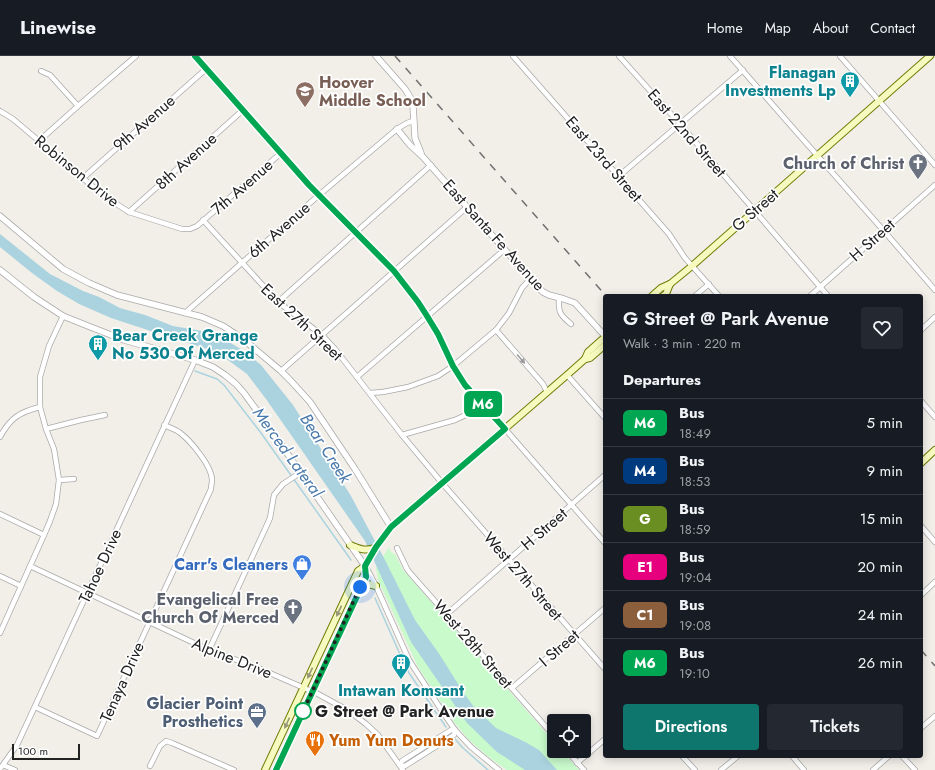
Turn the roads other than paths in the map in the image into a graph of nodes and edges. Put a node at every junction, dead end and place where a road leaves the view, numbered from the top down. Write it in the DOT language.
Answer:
graph roads {
  1 [pos="136,56"];
  2 [pos="195,56"];
  3 [pos="376,56"];
  4 [pos="513,56"];
  5 [pos="619,56"];
  6 [pos="730,56"];
  7 [pos="840,56"];
  8 [pos="930,56"];
  9 [pos="206,69"];
  10 [pos="743,70"];
  11 [pos="40,71"];
  12 [pos="879,101"];
  13 [pos="78,106"];
  14 [pos="243,110"];
  15 [pos="0,111"];
  16 [pos="413,121"];
  17 [pos="680,124"];
  18 [pos="397,129"];
  19 [pos="39,141"];
  20 [pos="281,153"];
  21 [pos="817,156"];
  22 [pos="423,157"];
  23 [pos="935,165"];
  24 [pos="430,166"];
  25 [pos="619,176"];
  26 [pos="83,178"];
  27 [pos="935,185"];
  28 [pos="319,195"];
  29 [pos="467,207"];
  30 [pos="755,211"];
  31 [pos="129,212"];
  32 [pos="0,216"];
  33 [pos="203,220"];
  34 [pos="884,231"];
  35 [pos="356,232"];
  36 [pos="504,250"];
  37 [pos="242,263"];
  38 [pos="692,266"];
  39 [pos="0,270"];
  40 [pos="394,271"];
  41 [pos="530,279"];
  42 [pos="670,284"];
  43 [pos="709,284"];
  44 [pos="821,287"];
  45 [pos="935,290"];
  46 [pos="654,294"];
  47 [pos="666,294"];
  48 [pos="697,294"];
  49 [pos="717,294"];
  50 [pos="812,294"];
  51 [pos="826,294"];
  52 [pos="559,298"];
  53 [pos="278,302"];
  54 [pos="185,313"];
  55 [pos="63,316"];
  56 [pos="427,316"];
  57 [pos="935,317"];
  58 [pos="571,324"];
  59 [pos="923,328"];
  60 [pos="496,330"];
  61 [pos="603,334"];
  62 [pos="322,335"];
  63 [pos="603,338"];
  64 [pos="603,347"];
  65 [pos="585,359"];
  66 [pos="195,360"];
  67 [pos="453,366"];
  68 [pos="281,371"];
  69 [pos="566,375"];
  70 [pos="357,377"];
  71 [pos="370,392"];
  72 [pos="547,392"];
  73 [pos="923,403"];
  74 [pos="484,405"];
  75 [pos="40,407"];
  76 [pos="105,415"];
  77 [pos="603,416"];
  78 [pos="935,417"];
  79 [pos="164,425"];
  80 [pos="46,429"];
  81 [pos="505,429"];
  82 [pos="402,435"];
  83 [pos="0,437"];
  84 [pos="935,450"];
  85 [pos="923,461"];
  86 [pos="298,474"];
  87 [pos="603,477"];
  88 [pos="74,479"];
  89 [pos="59,480"];
  90 [pos="442,483"];
  91 [pos="571,505"];
  92 [pos="0,514"];
  93 [pos="391,527"];
  94 [pos="923,528"];
  95 [pos="44,535"];
  96 [pos="603,542"];
  97 [pos="935,542"];
  98 [pos="350,545"];
  99 [pos="376,547"];
  100 [pos="397,548"];
  101 [pos="508,560"];
  102 [pos="30,566"];
  103 [pos="365,566"];
  104 [pos="0,576"];
  105 [pos="935,582"];
  106 [pos="21,586"];
  107 [pos="376,586"];
  108 [pos="360,587"];
  109 [pos="87,593"];
  110 [pos="923,593"];
  111 [pos="603,610"];
  112 [pos="447,614"];
  113 [pos="149,622"];
  114 [pos="0,633"];
  115 [pos="574,635"];
  116 [pos="209,650"];
  117 [pos="603,667"];
  118 [pos="304,688"];
  119 [pos="512,688"];
  120 [pos="312,692"];
  121 [pos="35,707"];
  122 [pos="935,716"];
  123 [pos="923,726"];
  124 [pos="547,728"];
  125 [pos="455,730"];
  126 [pos="443,735"];
  127 [pos="446,740"];
  128 [pos="603,740"];
  129 [pos="432,742"];
  130 [pos="436,747"];
  131 [pos="573,758"];
  132 [pos="684,758"];
  133 [pos="736,758"];
  134 [pos="794,758"];
  135 [pos="887,758"];
  136 [pos="904,758"];
  137 [pos="577,763"];
  138 [pos="3,764"];
  139 [pos="150,766"];
  140 [pos="401,768"];
  141 [pos="0,769"];
  142 [pos="16,770"];
  143 [pos="234,770"];
  144 [pos="266,770"];
  145 [pos="276,770"];
  146 [pos="499,770"];
  147 [pos="584,770"];
  148 [pos="694,770"];
  149 [pos="721,770"];
  150 [pos="804,770"];
  151 [pos="873,770"];
  152 [pos="915,770"];
  1 -- 13 [label="street"];
  2 -- 9 [label="street"];
  3 -- 16 [label="street, East Santa Fe Avenue"];
  4 -- 25 [label="street, East 23rd Street"];
  5 -- 17 [label="street, East 22nd Street"];
  6 -- 10 [label="street"];
  7 -- 12 [label="street"];
  8 -- 12 [label="main road, G Street"];
  9 -- 14 [label="street"];
  9 -- 26 [label="street, 9th Avenue"];
  10 -- 17 [label="street"];
  10 -- 21 [label="street"];
  11 -- 13 [label="street"];
  12 -- 21 [label="main road, G Street"];
  12 -- 23 [label="street"];
  13 -- 19 [label="street"];
  14 -- 20 [label="street"];
  14 -- 31 [label="street, 8th Avenue"];
  15 -- 19 [label="street, Robinson Drive"];
  16 -- 18 [label="street, 6th Avenue"];
  16 -- 22 [label="street, East Santa Fe Avenue"];
  17 -- 25 [label="street"];
  17 -- 30 [label="street, East 22nd Street"];
  18 -- 22 [label="street, East Santa Fe Avenue"];
  18 -- 28 [label="street, 6th Avenue"];
  19 -- 26 [label="street, Robinson Drive"];
  20 -- 28 [label="street"];
  20 -- 33 [label="street, 7th Avenue"];
  21 -- 30 [label="main road, G Street"];
  21 -- 34 [label="street"];
  22 -- 24 [label="street, East Santa Fe Avenue"];
  24 -- 29 [label="street, East Santa Fe Avenue"];
  24 -- 35 [label="street"];
  25 -- 38 [label="street, East 23rd Street"];
  26 -- 31 [label="street, Robinson Drive"];
  27 -- 34 [label="street, H Street"];
  28 -- 35 [label="street"];
  28 -- 37 [label="street, 6th Avenue"];
  29 -- 36 [label="street, East Santa Fe Avenue"];
  29 -- 40 [label="street"];
  30 -- 38 [label="main road, G Street"];
  30 -- 44 [label="street, East 22nd Street"];
  31 -- 33 [label="street, Robinson Drive"];
  32 -- 54 [label="street"];
  33 -- 37 [label="street, East 27th Street"];
  34 -- 44 [label="street, H Street"];
  34 -- 45 [label="street"];
  35 -- 40 [label="street"];
  35 -- 53 [label="street"];
  36 -- 41 [label="street, East Santa Fe Avenue"];
  36 -- 56 [label="street"];
  37 -- 53 [label="street, East 27th Street"];
  37 -- 54 [label="street, 6th Avenue"];
  38 -- 42 [label="main road, G Street"];
  38 -- 43 [label="street, East 23rd Street"];
  39 -- 55 [label="street"];
  40 -- 56 [label="street"];
  40 -- 62 [label="street"];
  41 -- 52 [label="street, East Santa Fe Avenue"];
  41 -- 60 [label="street"];
  42 -- 46 [label="main road, G Street"];
  42 -- 47 [label="main road, G Street"];
  43 -- 48 [label="street"];
  43 -- 49 [label="street, East 23rd Street"];
  44 -- 50 [label="street, H Street"];
  44 -- 51 [label="street, East 22nd Street"];
  52 -- 58 [label="street"];
  52 -- 61 [label="street, East Santa Fe Avenue"];
  53 -- 62 [label="street, East 27th Street"];
  54 -- 68 [label="street"];
  55 -- 66 [label="street"];
  55 -- 75 [label="street"];
  56 -- 67 [label="street"];
  56 -- 70 [label="street"];
  57 -- 59 [label="street"];
  60 -- 67 [label="street"];
  60 -- 72 [label="street, one-way"];
  62 -- 68 [label="street"];
  62 -- 70 [label="street, East 27th Street"];
  63 -- 65 [label="main road"];
  64 -- 65 [label="main road"];
  65 -- 69 [label="main road"];
  66 -- 79 [label="street, Tahoe Drive"];
  66 -- 86 [label="street"];
  67 -- 71 [label="street"];
  67 -- 74 [label="street"];
  68 -- 93 [label="street"];
  69 -- 72 [label="main road"];
  69 -- 77 [label="street"];
  70 -- 71 [label="street, East 27th Street"];
  71 -- 82 [label="street, East 27th Street"];
  72 -- 81 [label="main road"];
  73 -- 78 [label="street"];
  74 -- 81 [label="street"];
  74 -- 82 [label="street"];
  75 -- 80 [label="street"];
  75 -- 83 [label="street"];
  76 -- 80 [label="street"];
  79 -- 109 [label="street, Tahoe Drive"];
  79 -- 113 [label="street, Tenaya Drive"];
  80 -- 89 [label="street"];
  81 -- 90 [label="main road"];
  81 -- 91 [label="street"];
  82 -- 90 [label="street, East 27th Street"];
  84 -- 85 [label="main road"];
  86 -- 98 [label="street"];
  86 -- 116 [label="street"];
  87 -- 91 [label="street, H Street"];
  88 -- 89 [label="street"];
  89 -- 95 [label="street"];
  90 -- 93 [label="main road"];
  90 -- 101 [label="street, West 27th Street"];
  91 -- 96 [label="street"];
  91 -- 101 [label="street, H Street"];
  92 -- 95 [label="street"];
  93 -- 99 [label="main road"];
  94 -- 97 [label="street"];
  95 -- 102 [label="street"];
  98 -- 99 [label="main road"];
  98 -- 103 [label="street"];
  99 -- 103 [label="main road"];
  100 -- 112 [label="street, West 28th Street"];
  101 -- 112 [label="street, H Street"];
  101 -- 115 [label="street, West 27th Street"];
  102 -- 106 [label="street"];
  102 -- 109 [label="street, Alpine Drive"];
  103 -- 107 [label="street"];
  103 -- 108 [label="main road"];
  103 -- 118 [label="main road, one-way"];
  104 -- 106 [label="street"];
  105 -- 110 [label="street"];
  106 -- 114 [label="street"];
  107 -- 108 [label="main road"];
  107 -- 125 [label="street"];
  108 -- 120 [label="main road"];
  109 -- 113 [label="street, Alpine Drive"];
  109 -- 121 [label="street, Tahoe Drive"];
  111 -- 115 [label="street, I Street"];
  112 -- 119 [label="street, West 28th Street"];
  113 -- 116 [label="street, Alpine Drive"];
  113 -- 121 [label="street, Tenaya Drive"];
  115 -- 117 [label="street, West 27th Street"];
  115 -- 119 [label="street, I Street"];
  116 -- 118 [label="street, Alpine Drive"];
  118 -- 120 [label="street, Alpine Drive"];
  118 -- 144 [label="main road, one-way"];
  119 -- 124 [label="street, West 28th Street"];
  120 -- 140 [label="street, Alpine Drive"];
  120 -- 145 [label="main road"];
  121 -- 138 [label="street, Tahoe Drive"];
  122 -- 123 [label="street"];
  125 -- 126 [label="street"];
  125 -- 127 [label="street"];
  125 -- 146 [label="street"];
  126 -- 127 [label="street"];
  126 -- 129 [label="street"];
  127 -- 130 [label="street"];
  128 -- 137 [label="street"];
  129 -- 130 [label="street"];
  129 -- 140 [label="street"];
  130 -- 140 [label="street"];
  131 -- 137 [label="street"];
  132 -- 148 [label="street"];
  133 -- 149 [label="street"];
  134 -- 150 [label="street"];
  135 -- 151 [label="street"];
  136 -- 152 [label="street"];
  137 -- 147 [label="street"];
  138 -- 141 [label="street, Tahoe Drive"];
  138 -- 142 [label="street"];
  139 -- 143 [label="street"];
}
